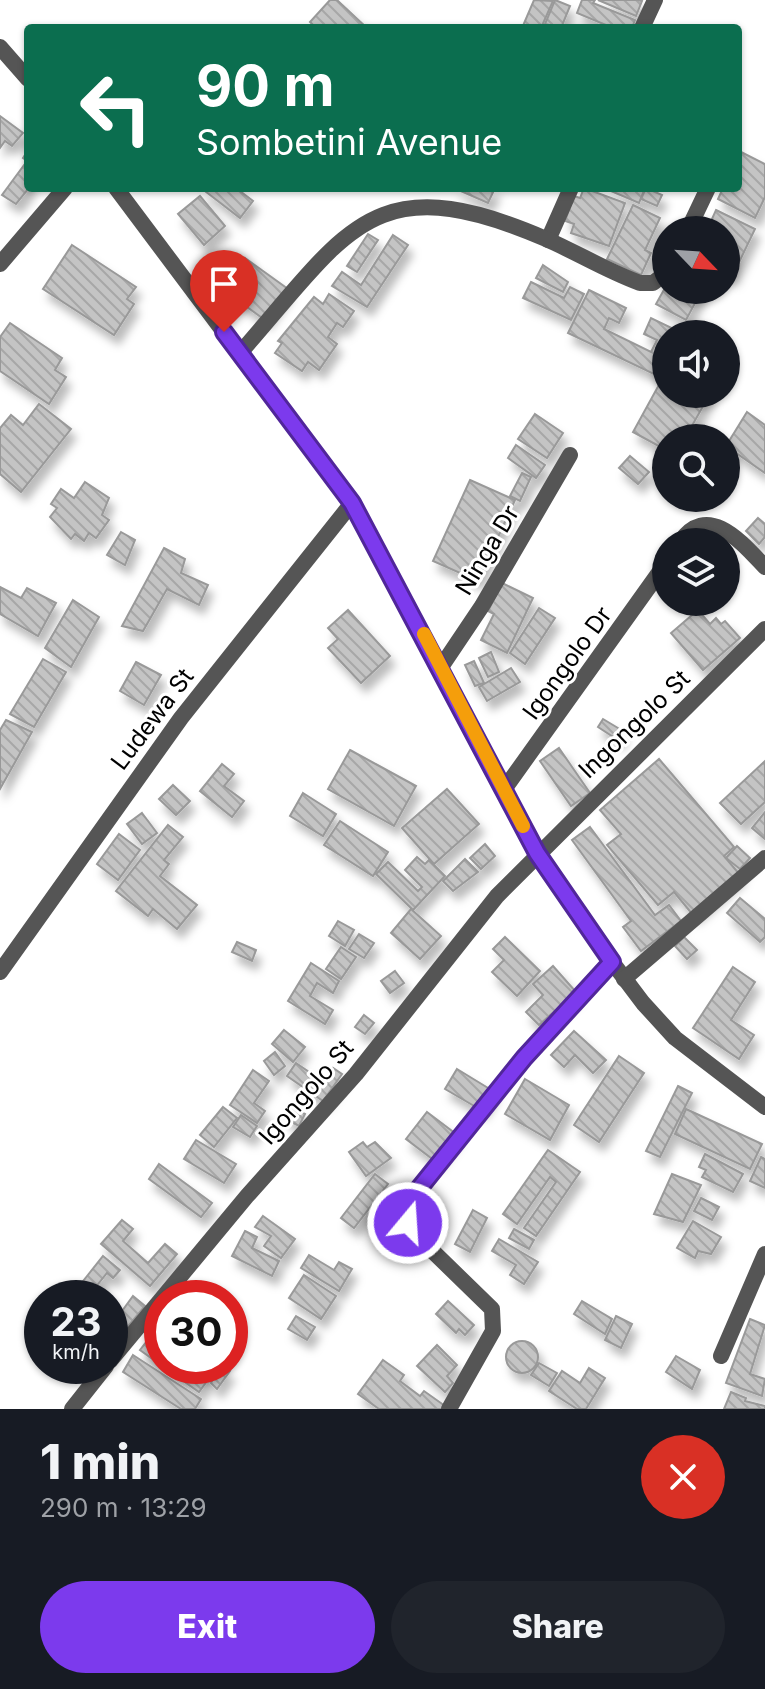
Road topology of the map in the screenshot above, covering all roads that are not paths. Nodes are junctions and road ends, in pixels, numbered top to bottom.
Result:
1 (655, 0) edge
2 (644, 24) edge
3 (0, 47) edge
4 (24, 74) edge
5 (62, 192) edge
6 (119, 192) edge
7 (569, 192) edge
8 (706, 192) edge
9 (695, 216) edge
10 (548, 240) junction
11 (0, 264) edge
12 (652, 283) edge
13 (240, 353) junction
14 (570, 455) dead end
15 (352, 503) junction
16 (697, 528) edge
17 (722, 528) edge
18 (740, 544) edge
19 (765, 567) edge
20 (652, 583) edge
21 (765, 629) edge
22 (441, 667) junction
23 (505, 788) junction
24 (537, 853) junction
25 (765, 858) edge
26 (612, 962) junction
27 (0, 972) edge
28 (624, 979) junction
29 (765, 1107) edge
30 (765, 1254) edge
31 (128, 1339) edge
32 (721, 1356) dead end
33 (92, 1384) edge
34 (72, 1409) edge
35 (449, 1409) edge

1 - 2 street
3 - 4 street
5 - 11 street
6 - 13 street
7 - 10 street
8 - 9 street
10 - 12 street
10 - 13 street
13 - 15 street
14 - 22 street, Ninga Dr
15 - 22 street
15 - 27 street, Ludewa St
16 - 17 street
18 - 19 street
20 - 23 street, Igongolo Dr
21 - 24 street, Ingongolo St
22 - 23 street
23 - 24 street
24 - 26 street
24 - 31 street, Igongolo St
25 - 28 street
26 - 28 street
26 - 35 street
28 - 29 street
30 - 32 street
33 - 34 street

